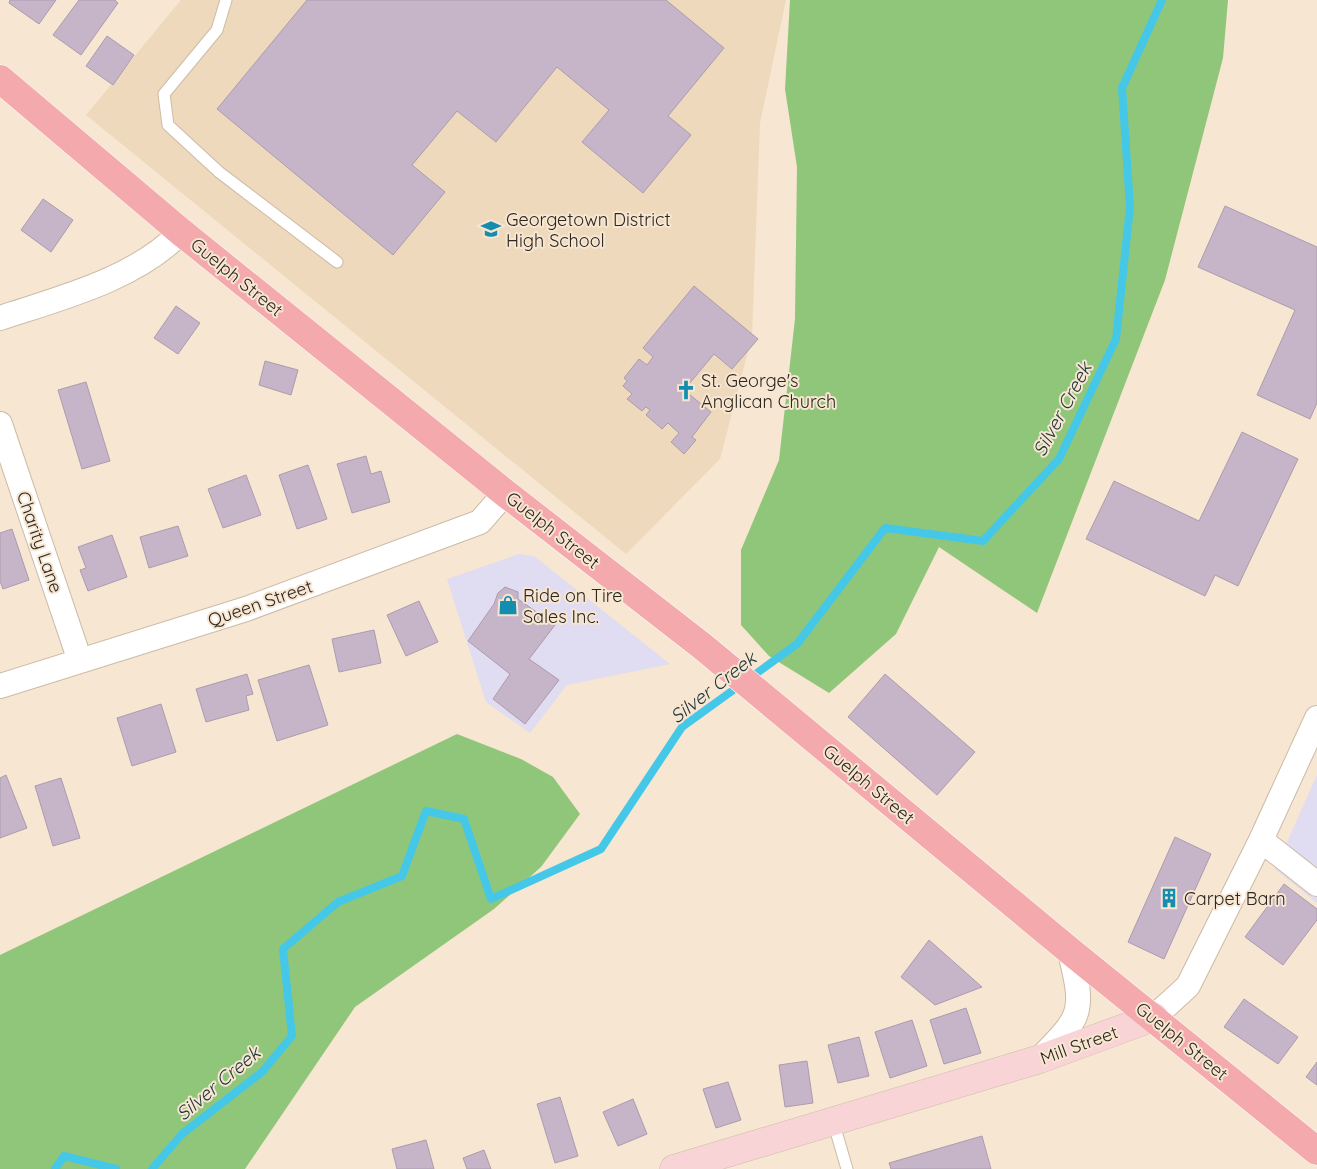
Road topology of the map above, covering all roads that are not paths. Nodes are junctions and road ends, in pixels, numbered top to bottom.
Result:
1 (226, 0) edge
2 (0, 79) edge
3 (181, 232) junction
4 (337, 262) dead end
5 (0, 318) edge
6 (0, 424) edge
7 (505, 493) junction
8 (80, 661) junction
9 (0, 686) edge
10 (1317, 718) edge
11 (1261, 840) junction
12 (1317, 884) edge
13 (1070, 951) junction
14 (1154, 1017) junction
15 (1040, 1059) junction
16 (833, 1121) junction
17 (1317, 1151) edge
18 (674, 1169) edge
19 (847, 1169) edge

1 - 4 lane
2 - 3 main road, Guelph Street
3 - 5 street
3 - 7 main road, Guelph Street
6 - 8 street, Charity Lane
7 - 8 street, Queen Street
7 - 13 main road, Guelph Street
8 - 9 street, Queen Street
10 - 11 street, Mill Street
11 - 12 street
11 - 14 street, Mill Street
13 - 14 main road, Guelph Street
13 - 15 street
14 - 15 street, Mill Street
14 - 17 main road, Guelph Street
15 - 16 street, Mill Street
16 - 18 street, Mill Street
16 - 19 lane

